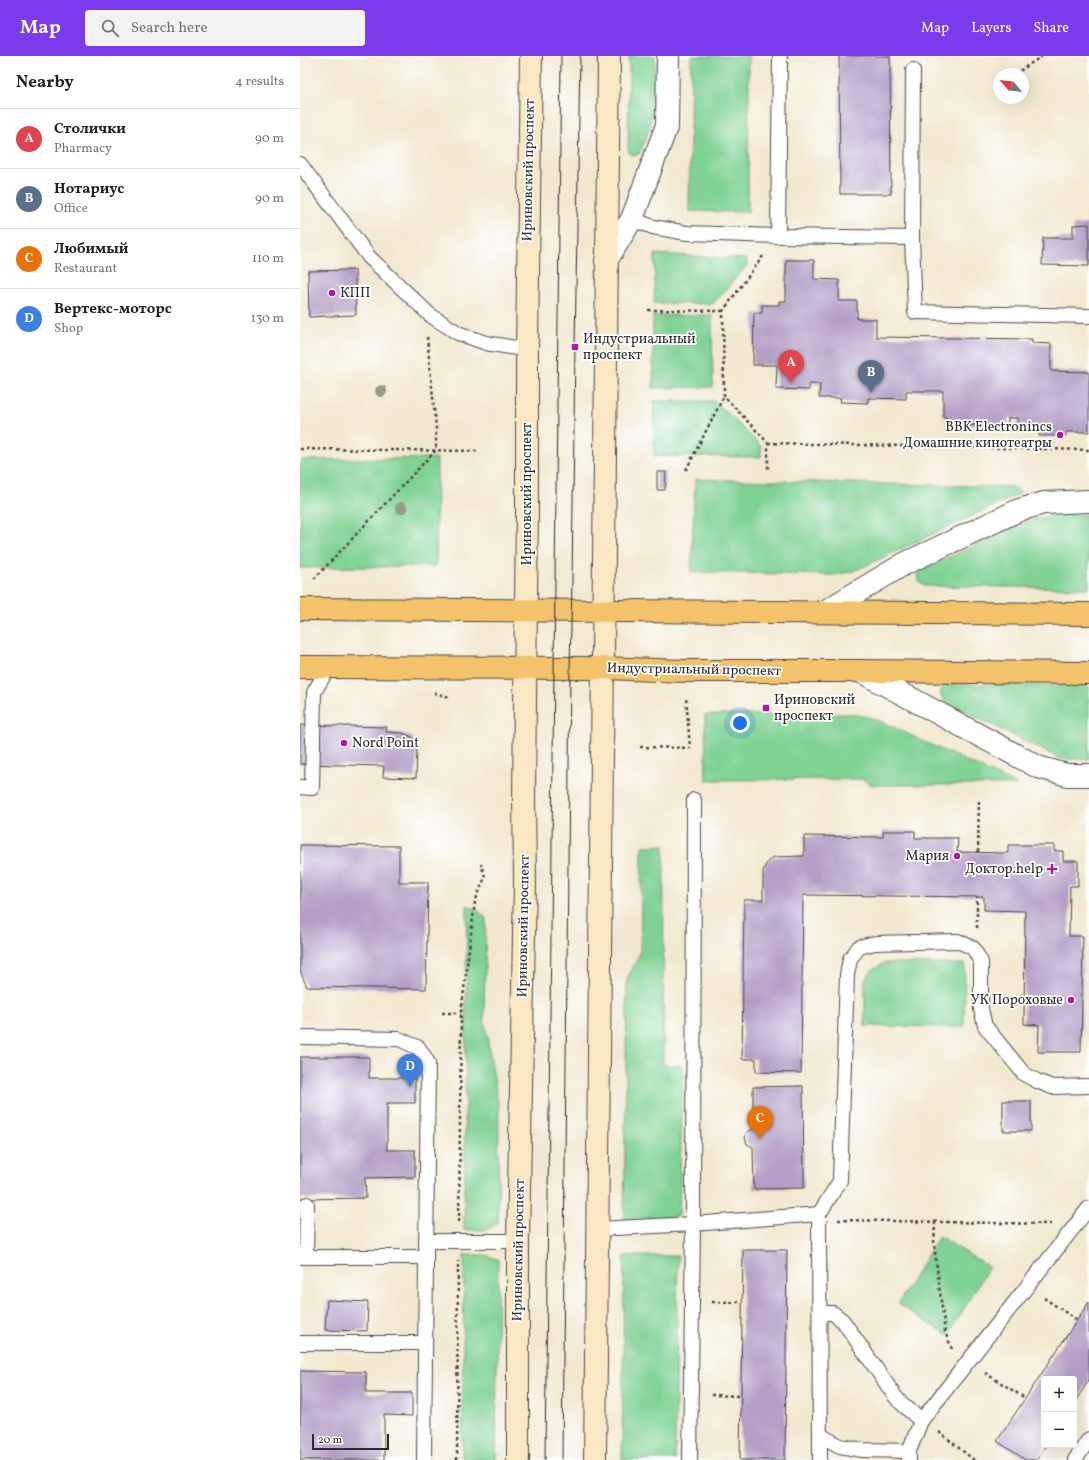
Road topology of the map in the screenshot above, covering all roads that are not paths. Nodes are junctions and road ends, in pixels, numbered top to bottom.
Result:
1 (531, 56) edge
2 (608, 56) edge
3 (668, 56) edge
4 (780, 56) edge
5 (913, 70) dead end
6 (300, 164) edge
7 (632, 219) junction
8 (778, 236) junction
9 (912, 238) junction
10 (606, 261) junction
11 (1089, 316) edge
12 (527, 350) junction
13 (1089, 501) edge
14 (300, 609) edge
15 (526, 611) junction
16 (603, 612) junction
17 (824, 612) junction
18 (1089, 614) edge
19 (300, 667) edge
20 (329, 667) junction
21 (526, 667) junction
22 (602, 668) junction
23 (860, 671) junction
24 (1089, 673) edge
25 (1089, 775) edge
26 (300, 786) edge
27 (694, 800) dead end
28 (300, 1037) edge
29 (1089, 1086) edge
30 (307, 1204) dead end
31 (1089, 1208) edge
32 (818, 1214) junction
33 (693, 1224) junction
34 (597, 1229) junction
35 (426, 1241) junction
36 (518, 1241) junction
37 (303, 1257) edge
38 (426, 1257) junction
39 (820, 1313) junction
40 (300, 1343) edge
41 (425, 1343) junction
42 (921, 1422) junction
43 (820, 1435) junction
44 (1089, 1439) edge
45 (909, 1456) edge
46 (424, 1460) edge
47 (518, 1460) edge
48 (594, 1460) edge
49 (690, 1460) edge
50 (820, 1460) edge
51 (1075, 1460) edge

1 - 12 main road, Ириновский проспект
2 - 10 main road
3 - 7 street
4 - 8 lane
5 - 9 lane
6 - 12 lane
7 - 8 lane
7 - 10 street
8 - 9 lane
9 - 11 lane
10 - 16 main road
12 - 15 main road, Ириновский проспект
13 - 17 street
14 - 15 main road
15 - 16 main road
15 - 21 main road, Ириновский проспект
16 - 17 main road
16 - 22 main road
17 - 18 main road
19 - 20 main road, Индустриальный проспект
20 - 21 main road, Индустриальный проспект
20 - 26 lane
21 - 22 main road, Индустриальный проспект
21 - 36 main road, Ириновский проспект
22 - 23 main road, Индустриальный проспект
22 - 34 main road
23 - 24 main road, Индустриальный проспект
23 - 25 street
27 - 33 lane
28 - 35 lane
29 - 32 lane
30 - 37 lane
31 - 42 lane
32 - 33 lane
32 - 39 lane
33 - 34 lane
33 - 49 lane
34 - 48 main road
35 - 36 lane
35 - 38 lane
36 - 47 main road, Ириновский проспект
37 - 38 lane
38 - 41 lane
39 - 42 lane
39 - 43 lane
40 - 41 lane
41 - 46 lane
42 - 45 lane
43 - 45 lane
43 - 50 lane
44 - 51 lane

